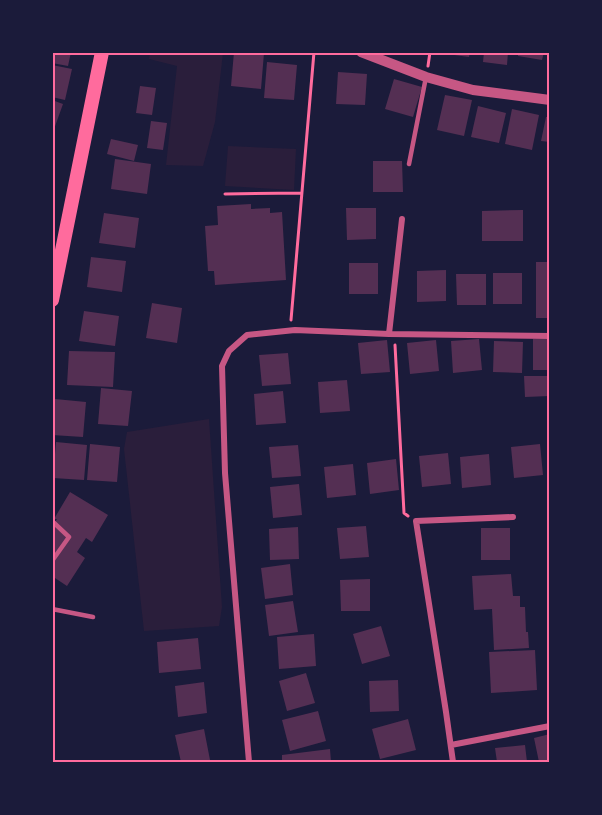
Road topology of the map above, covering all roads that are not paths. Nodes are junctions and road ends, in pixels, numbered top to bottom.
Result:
1 (102, 52) edge
2 (361, 52) edge
3 (426, 76) junction
4 (549, 100) edge
5 (409, 164) dead end
6 (402, 219) dead end
7 (52, 300) edge
8 (392, 334) junction
9 (549, 336) edge
10 (513, 517) dead end
11 (52, 521) edge
12 (52, 561) edge
13 (52, 609) edge
14 (93, 617) dead end
15 (549, 726) edge
16 (451, 745) junction
17 (249, 762) edge
18 (453, 762) edge

1 - 7 main road
2 - 3 street
3 - 4 street
3 - 5 lane
6 - 8 street
8 - 9 street
8 - 17 street
10 - 16 street
11 - 12 lane
13 - 14 lane
15 - 16 street
16 - 18 street

